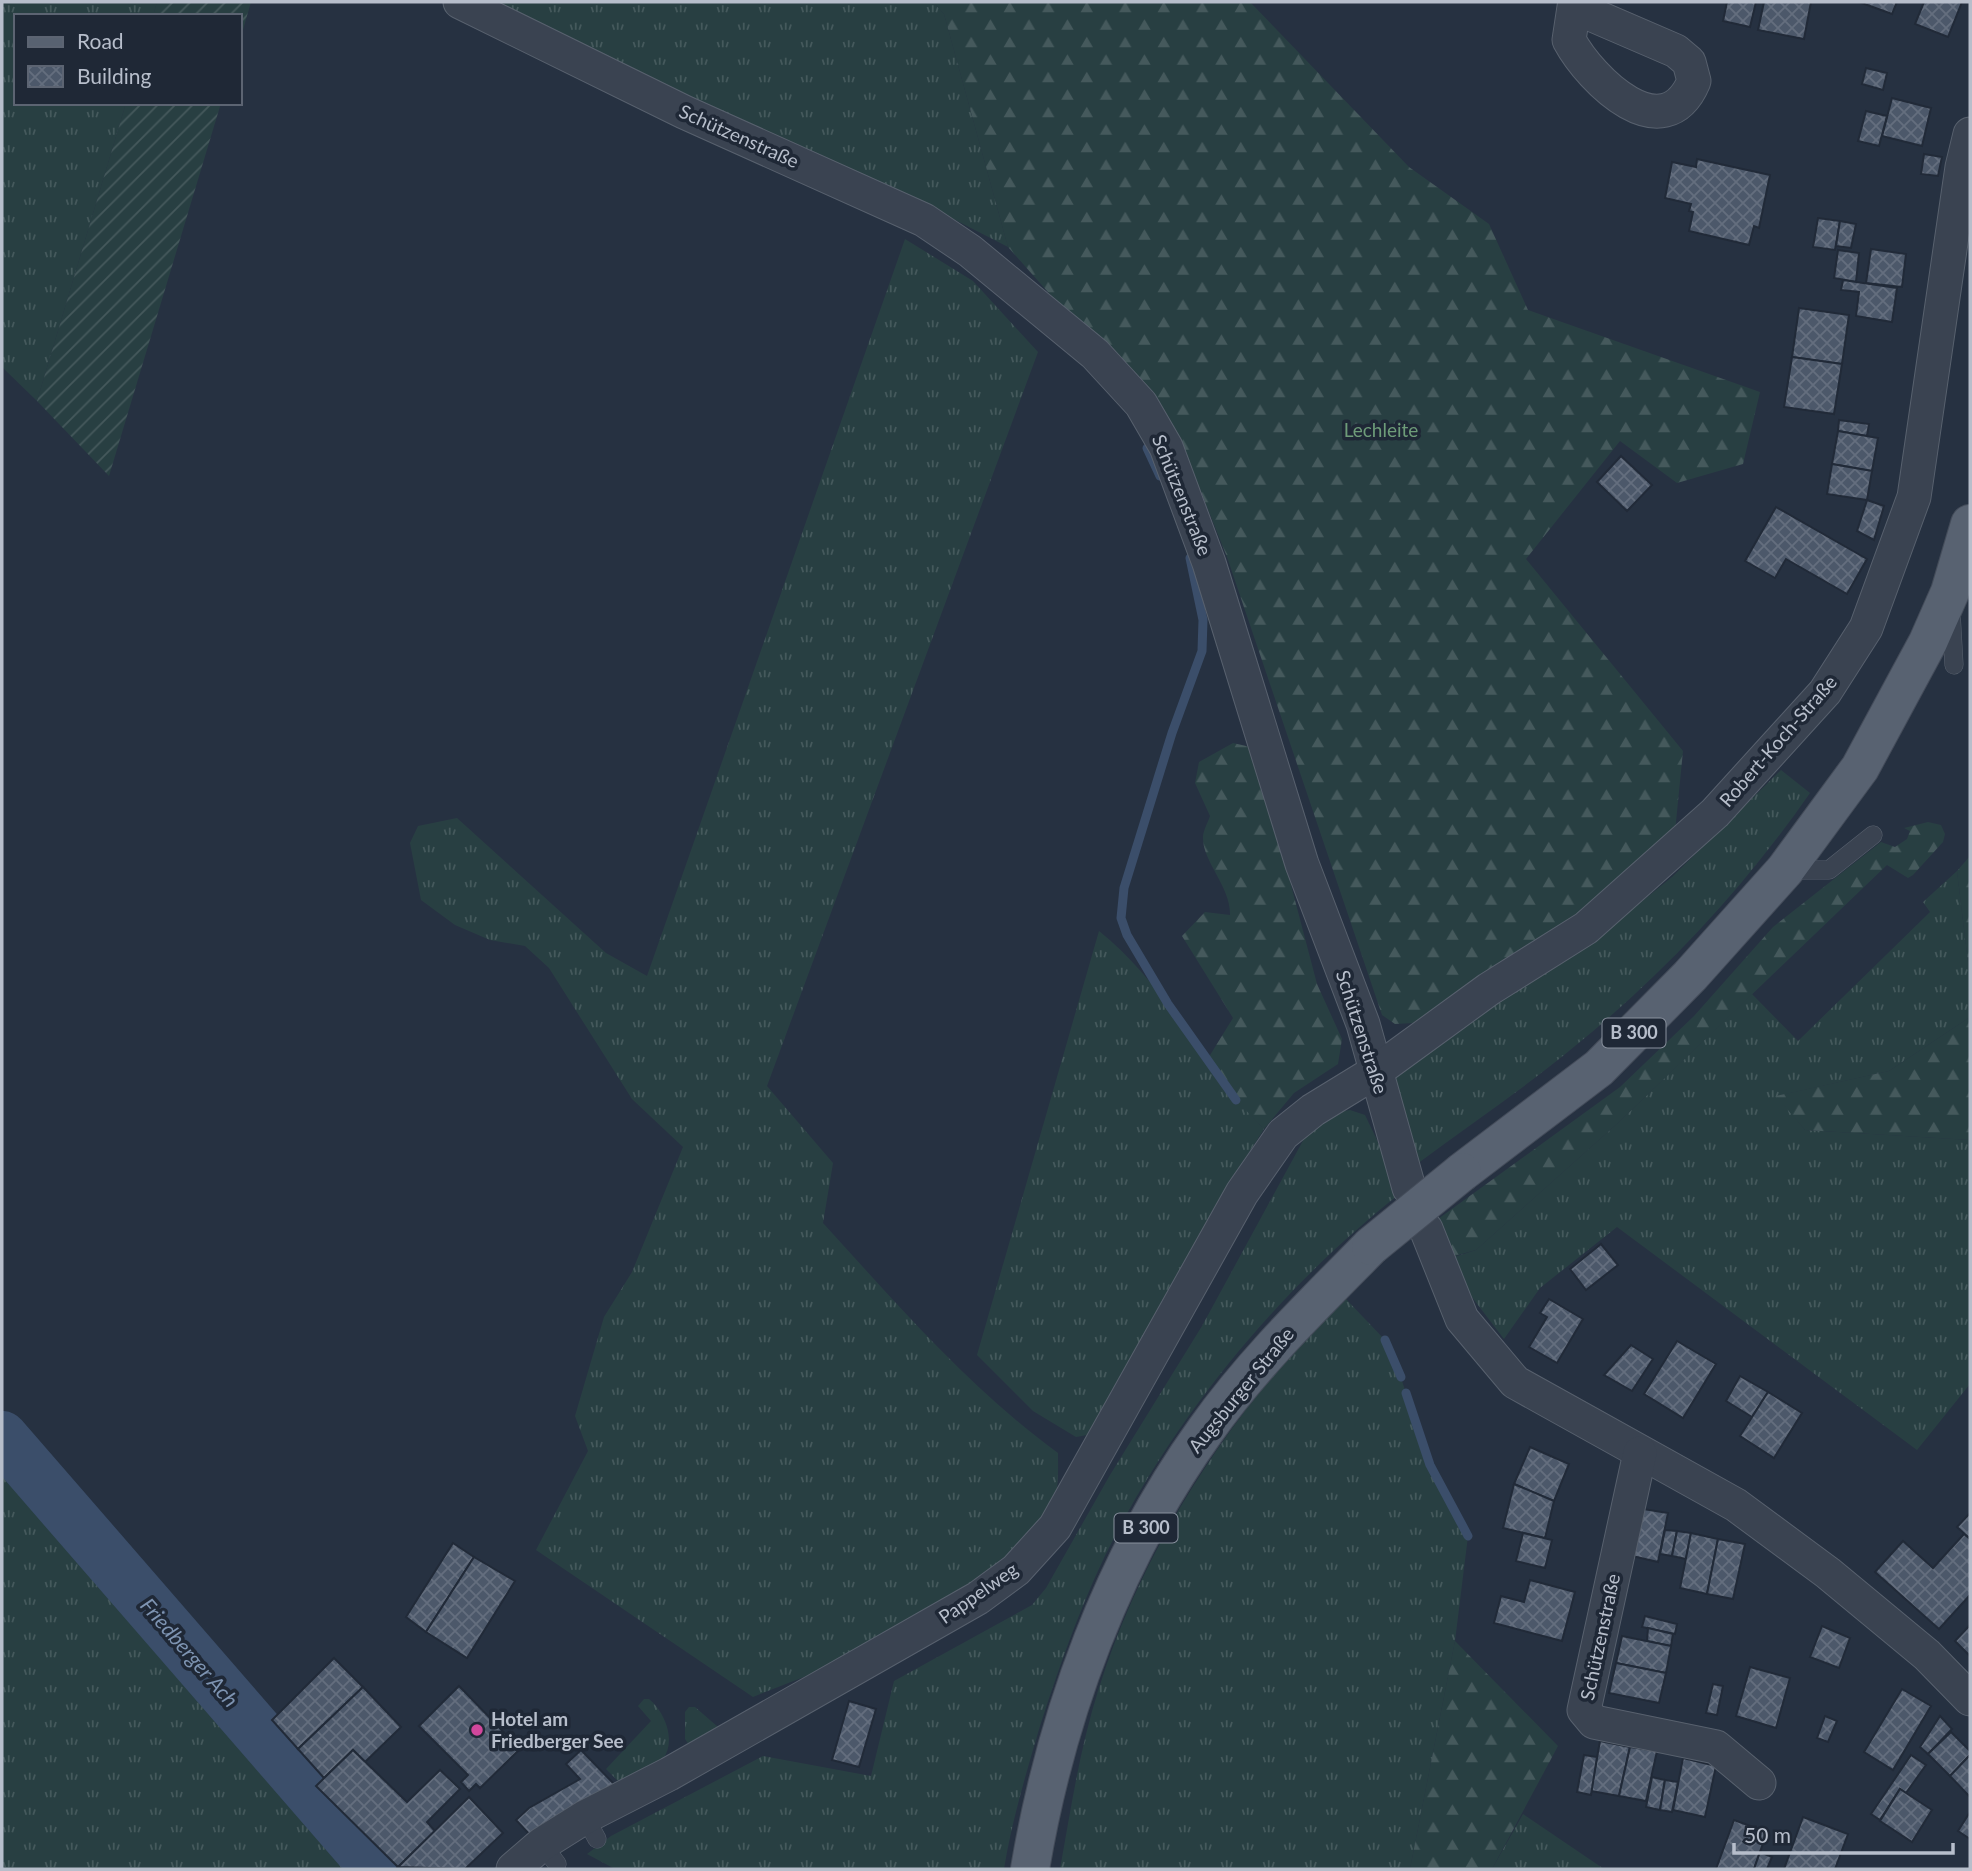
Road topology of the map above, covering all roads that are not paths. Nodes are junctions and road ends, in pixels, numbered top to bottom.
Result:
1 (460, 2) edge
2 (1970, 134) edge
3 (1970, 524) edge
4 (1950, 592) junction
5 (1954, 665) dead end
6 (1873, 835) dead end
7 (1785, 870) junction
8 (1375, 1072) junction
9 (1409, 1188) dead end
10 (1426, 1229) dead end
11 (1640, 1453) junction
12 (1970, 1699) edge
13 (1759, 1783) dead end
14 (513, 1869) edge
15 (1030, 1869) edge

1 - 8 street, Schützenstraße
2 - 8 street, Robert-Koch-Straße
3 - 4 main road, B 300
4 - 5 lane
4 - 7 main road, B 300
6 - 7 lane
7 - 15 main road, Augsburger Straße / B 300, bridge
8 - 9 street, Schützenstraße
8 - 14 street, Pappelweg
10 - 11 street
11 - 12 street
11 - 13 street, Schützenstraße

